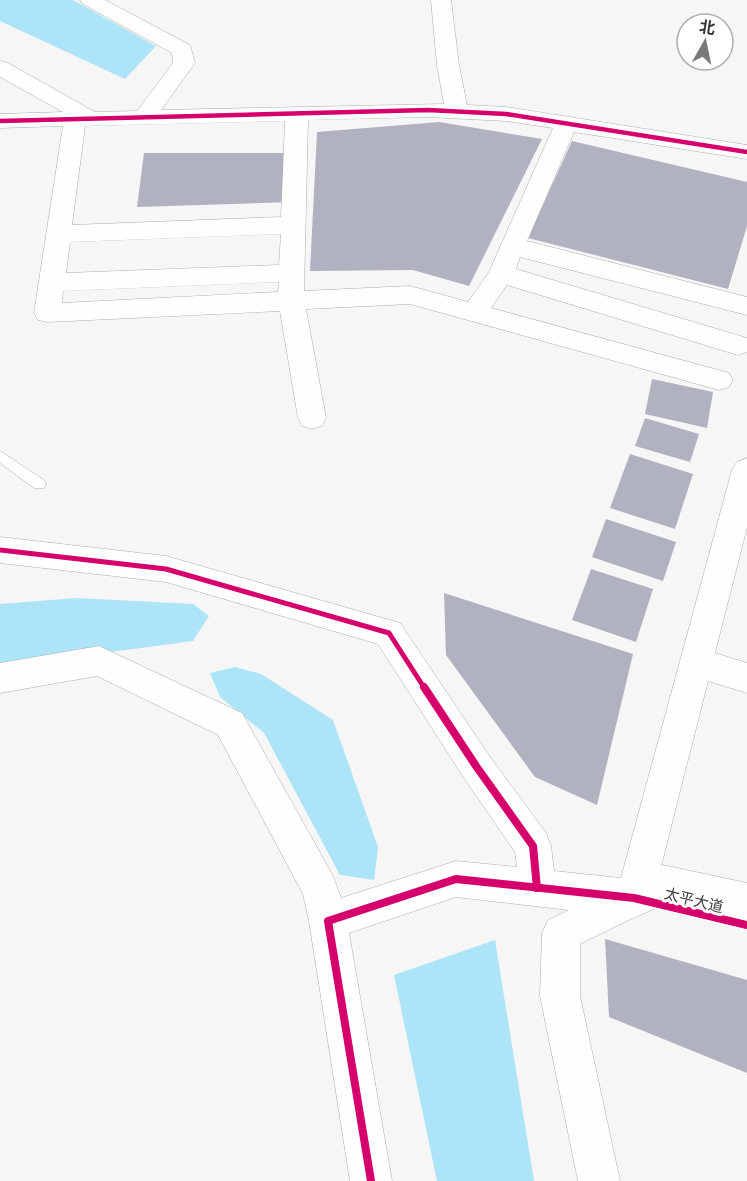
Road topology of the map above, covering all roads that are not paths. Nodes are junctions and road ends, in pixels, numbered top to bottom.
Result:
1 (90, 0) edge
2 (441, 0) edge
3 (0, 68) edge
4 (457, 111) junction
5 (297, 113) junction
6 (143, 118) junction
7 (83, 119) junction
8 (0, 121) edge
9 (566, 124) junction
10 (747, 152) edge
11 (294, 225) junction
12 (58, 234) junction
13 (513, 246) junction
14 (292, 273) junction
15 (501, 274) junction
16 (52, 282) junction
17 (291, 301) junction
18 (747, 306) edge
19 (475, 312) junction
20 (738, 345) dead end
21 (719, 380) dead end
22 (312, 418) dead end
23 (0, 456) edge
24 (747, 470) edge
25 (39, 484) dead end
26 (0, 550) edge
27 (696, 662) junction
28 (0, 678) edge
29 (747, 678) edge
30 (537, 888) junction
31 (634, 898) junction
32 (747, 903) edge
33 (328, 921) junction
34 (747, 925) edge
35 (371, 1181) edge
36 (599, 1181) edge

1 - 6 street
2 - 4 street
3 - 7 street
4 - 5 street
4 - 9 street
5 - 6 street
5 - 11 street
6 - 7 street
7 - 8 street
7 - 12 street
9 - 10 street
9 - 13 street
11 - 12 street
11 - 14 street
12 - 16 street
13 - 15 street
13 - 18 street
14 - 16 street
14 - 17 street
15 - 19 street
15 - 20 street
16 - 17 street
17 - 19 street
17 - 22 street
19 - 21 street
23 - 25 lane
24 - 27 street
26 - 30 street
27 - 29 street
27 - 31 street
28 - 33 street
30 - 31 street
30 - 33 street
31 - 32 street, 太平大道
31 - 34 street, 太平大道
31 - 36 street
33 - 35 street

